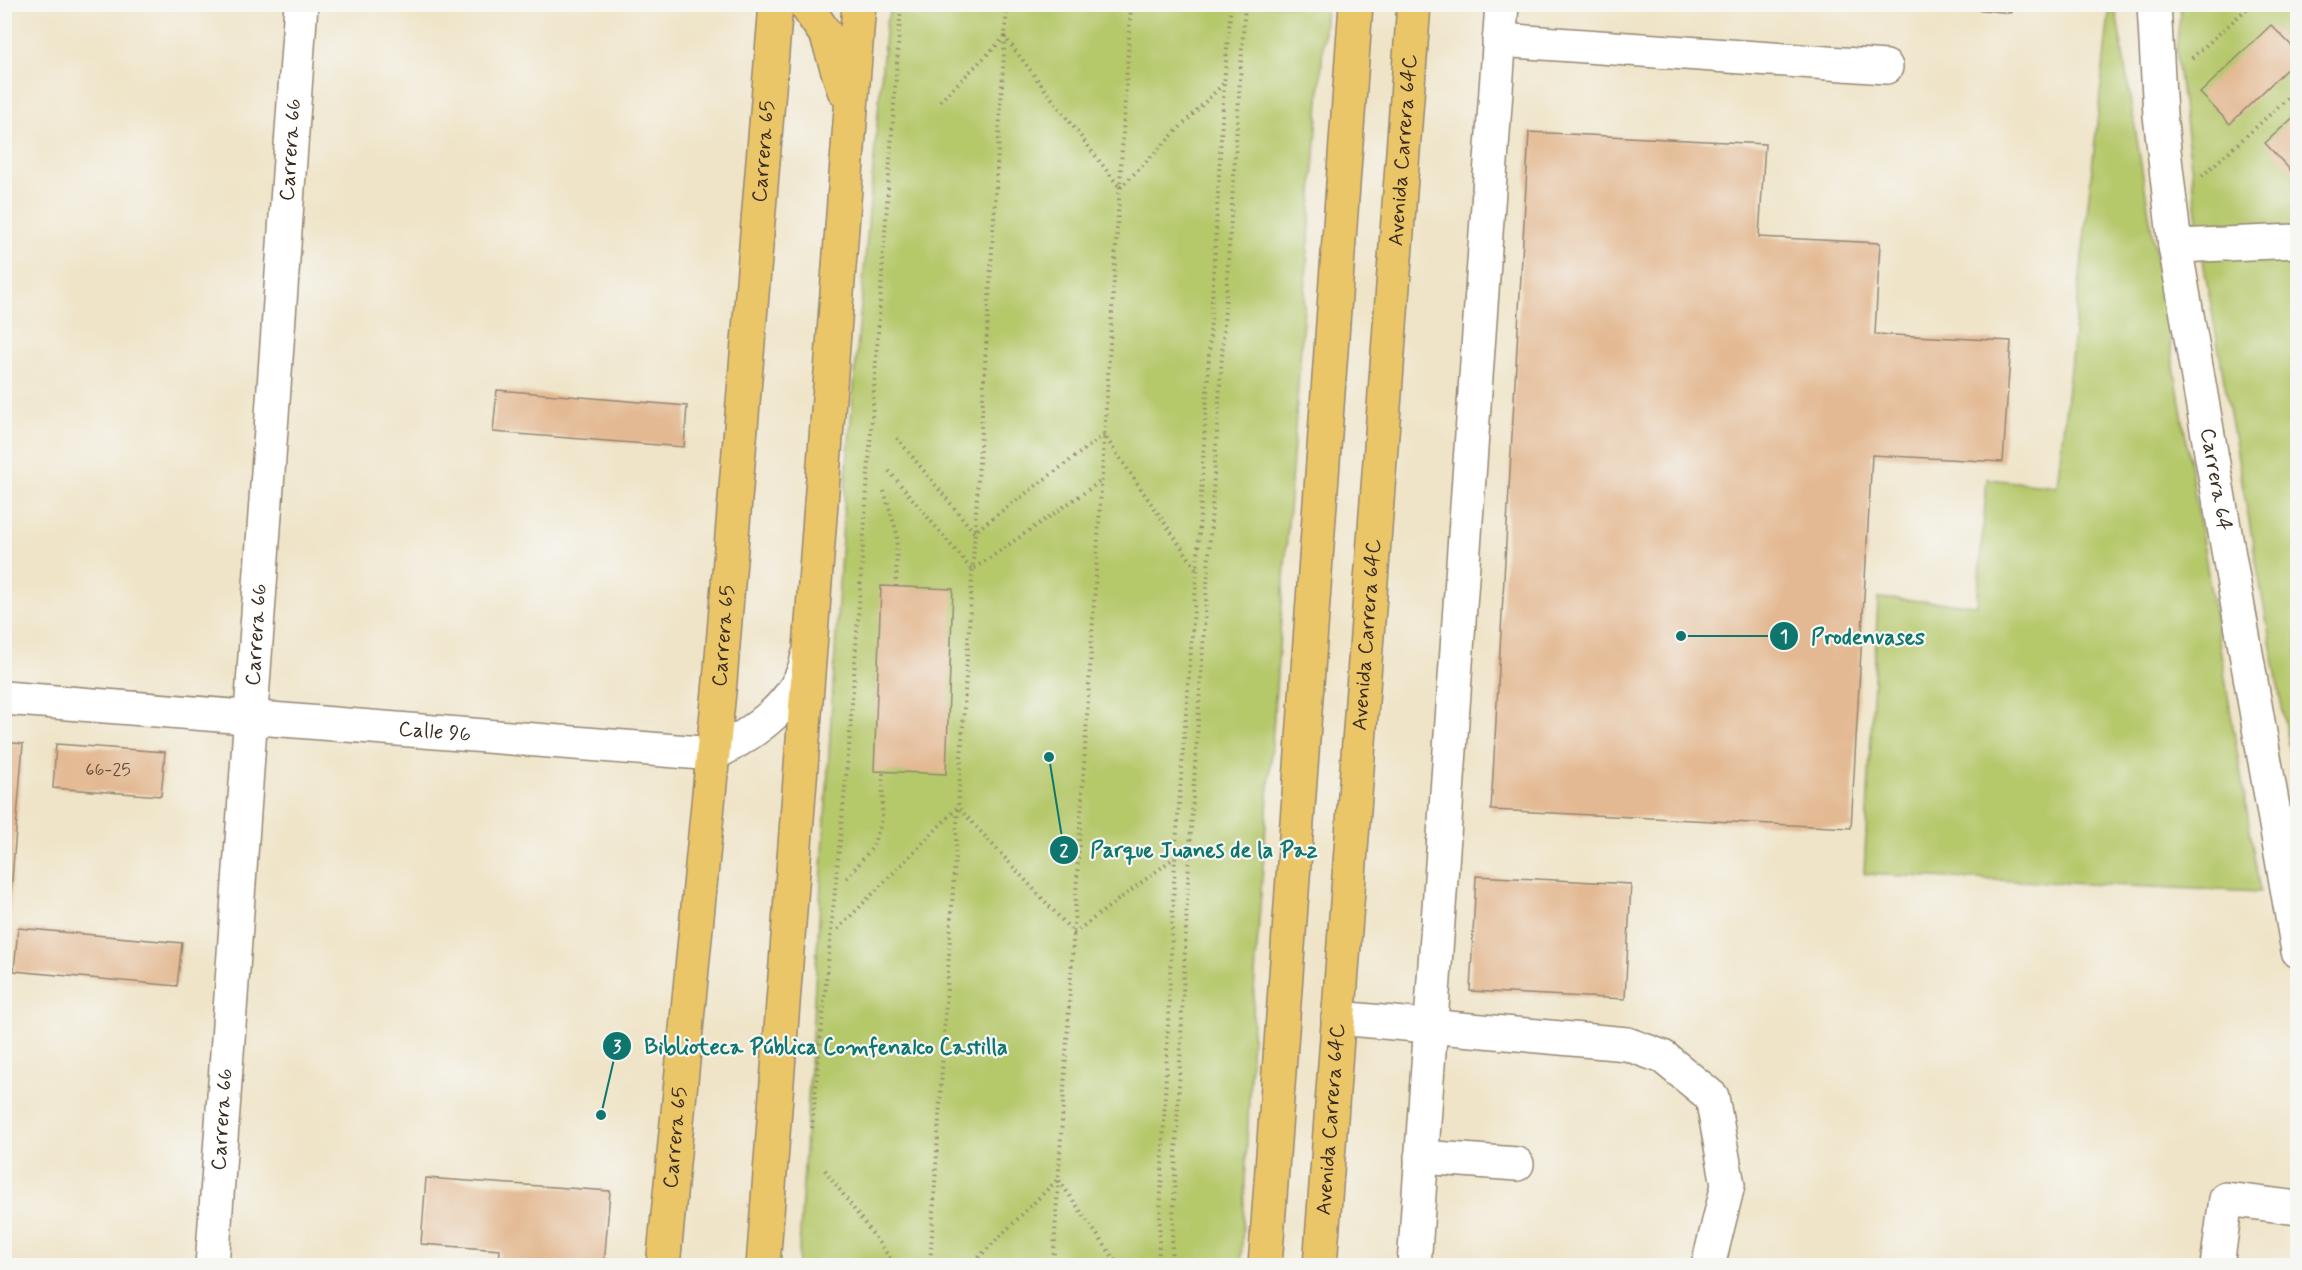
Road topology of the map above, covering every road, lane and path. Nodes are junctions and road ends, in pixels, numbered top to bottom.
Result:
1 (301, 4) edge
2 (776, 4) edge
3 (806, 4) edge
4 (872, 4) edge
5 (902, 4) edge
6 (1007, 4) edge
7 (1131, 4) edge
8 (1231, 4) edge
9 (1245, 4) edge
10 (1356, 4) edge
11 (1414, 4) edge
12 (1502, 4) edge
13 (2154, 4) edge
14 (2252, 4) edge
15 (857, 20) edge
16 (1005, 37) junction
17 (1499, 40) junction
18 (1886, 67) dead end
19 (1224, 84) junction
20 (2158, 88) junction
21 (2298, 89) edge
22 (940, 101) dead end
23 (850, 112) junction
24 (1120, 188) junction
25 (2170, 204) junction
26 (2298, 241) edge
27 (2175, 246) junction
28 (1104, 435) junction
29 (897, 438) dead end
30 (889, 471) dead end
31 (1101, 481) junction
32 (884, 491) dead end
33 (974, 532) junction
34 (972, 570) junction
35 (1197, 570) junction
36 (896, 587) dead end
37 (810, 645) junction
38 (4, 698) edge
39 (250, 719) junction
40 (714, 754) junction
41 (883, 772) dead end
42 (958, 807) junction
43 (1175, 857) junction
44 (847, 878) dead end
45 (838, 929) dead end
46 (1074, 933) junction
47 (2298, 951) edge
48 (1338, 1018) junction
49 (1431, 1025) junction
50 (811, 1136) dead end
51 (1421, 1158) junction
52 (1517, 1164) dead end
53 (825, 1170) dead end
54 (1058, 1179) junction
55 (2298, 1208) edge
56 (212, 1266) edge
57 (663, 1266) edge
58 (763, 1266) edge
59 (896, 1266) edge
60 (930, 1266) edge
61 (970, 1266) edge
62 (1053, 1266) edge
63 (1119, 1266) edge
64 (1158, 1266) edge
65 (1171, 1266) edge
66 (1265, 1266) edge
67 (1320, 1266) edge
68 (1413, 1266) edge
69 (1708, 1266) edge
70 (2217, 1266) edge

1 - 39 street, Carrera 66
2 - 40 main road, Carrera 65
3 - 23 main road
4 - 15 street
5 - 50 path
6 - 16 path
7 - 24 path
8 - 19 path
9 - 65 path
10 - 66 main road
11 - 48 main road, Avenida Carrera 64C
12 - 17 street
13 - 20 street, Carrera 64
14 - 20 path
15 - 23 main road
16 - 22 path
16 - 24 path
16 - 33 path
17 - 18 street
17 - 49 street
19 - 24 path
19 - 35 path
20 - 25 street, Carrera 64
21 - 25 path
23 - 37 main road
24 - 28 path
25 - 27 street, Carrera 64
26 - 27 street
27 - 47 street, Carrera 64
28 - 31 path
28 - 33 path
28 - 35 path
29 - 33 path
30 - 34 path
31 - 34 path
31 - 46 path
32 - 36 path
33 - 34 path
34 - 42 path
35 - 43 path
37 - 40 street
37 - 58 main road
38 - 39 street, Calle 96
39 - 40 street, Calle 96
39 - 56 street, Carrera 66
40 - 57 main road, Carrera 65
41 - 44 path
42 - 45 path
42 - 46 path
42 - 60 path
43 - 46 path
43 - 64 path
46 - 54 path
48 - 49 street
48 - 67 main road, Avenida Carrera 64C
49 - 51 street
49 - 69 street
51 - 52 street
51 - 68 street
53 - 59 path
54 - 61 path
54 - 62 path
54 - 63 path
55 - 70 street

